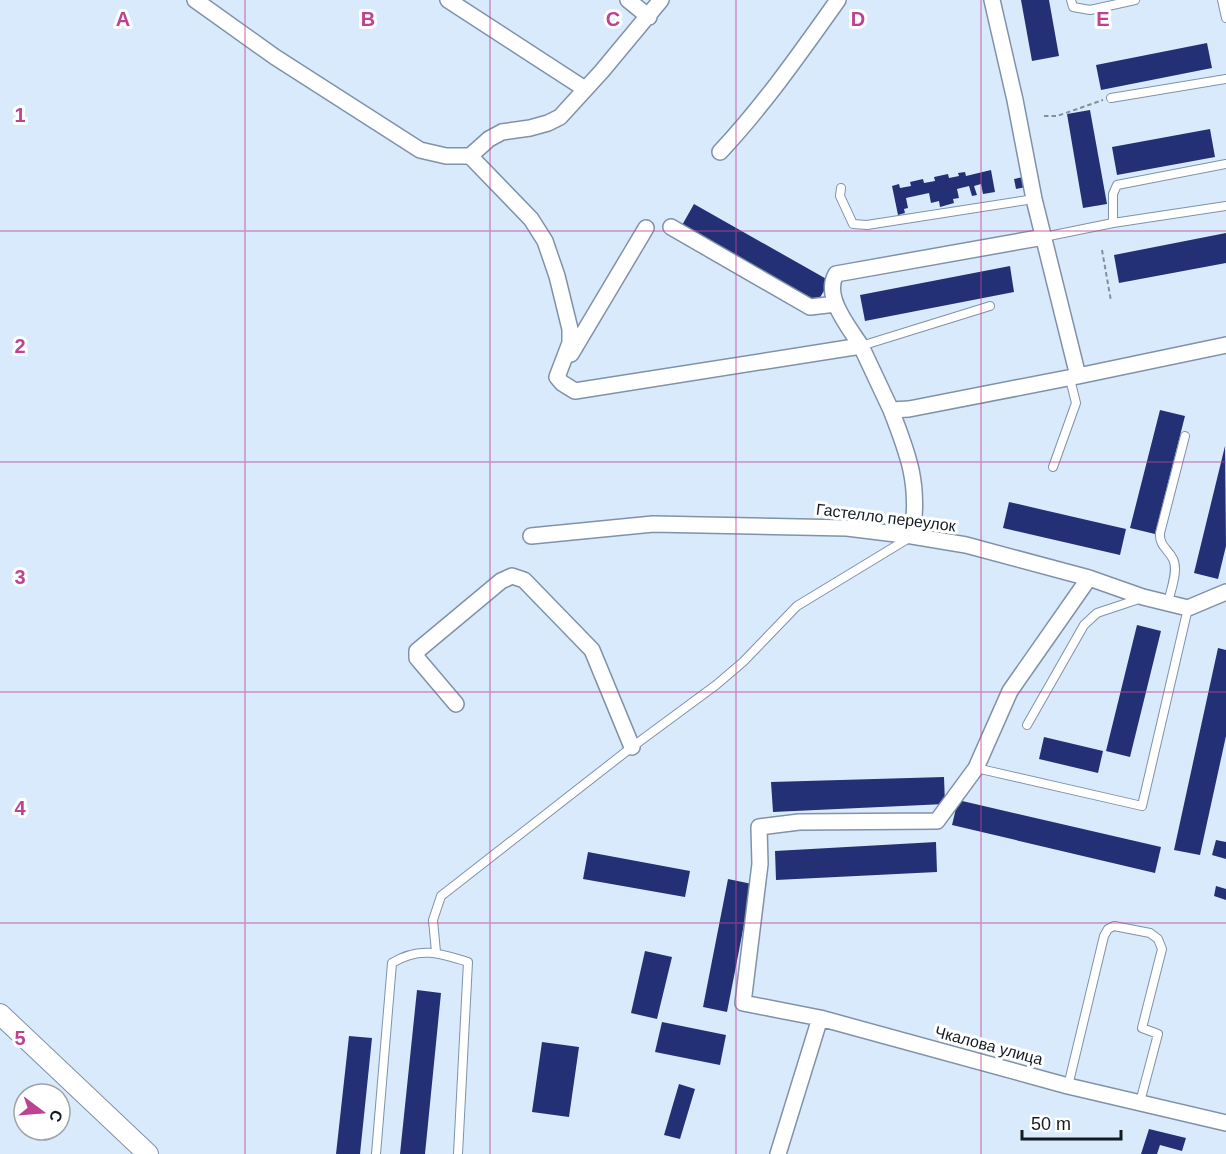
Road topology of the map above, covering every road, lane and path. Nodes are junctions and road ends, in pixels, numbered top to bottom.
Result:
1 (195, 0) edge
2 (448, 0) edge
3 (628, 0) edge
4 (662, 0) edge
5 (838, 0) edge
6 (992, 0) edge
7 (1071, 0) edge
8 (1135, 0) edge
9 (1222, 0) edge
10 (649, 17) junction
11 (1226, 18) edge
12 (1226, 79) edge
13 (585, 89) junction
14 (1111, 98) joint
15 (1044, 116) dead end
16 (720, 152) dead end
17 (470, 156) junction
18 (1226, 164) edge
19 (841, 188) dead end
20 (1034, 199) junction
21 (1226, 206) edge
22 (1113, 223) junction
23 (671, 227) dead end
24 (646, 228) dead end
25 (1044, 237) junction
26 (1102, 250) dead end
27 (1111, 301) dead end
28 (836, 303) junction
29 (990, 306) dead end
30 (1226, 345) edge
31 (861, 346) junction
32 (557, 377) junction
33 (1074, 378) junction
34 (891, 410) junction
35 (1185, 436) dead end
36 (1053, 466) dead end
37 (531, 536) dead end
38 (912, 536) junction
39 (1089, 578) junction
40 (1226, 592) edge
41 (1143, 597) junction
42 (1168, 603) junction
43 (1188, 608) junction
44 (456, 705) dead end
45 (1027, 725) dead end
46 (632, 747) junction
47 (976, 768) junction
48 (436, 952) junction
49 (0, 1014) edge
50 (820, 1018) junction
51 (1068, 1086) junction
52 (1140, 1102) junction
53 (1226, 1123) edge
54 (148, 1154) edge
55 (376, 1154) edge
56 (458, 1154) edge
57 (778, 1154) edge

1 - 17 street
2 - 13 street
3 - 10 street
4 - 10 street
5 - 16 street
6 - 20 street
7 - 8 lane
9 - 11 lane
10 - 13 street
12 - 14 lane
13 - 17 street
14 - 15 path
17 - 32 street
18 - 22 lane
19 - 20 lane
20 - 25 street
21 - 22 lane
22 - 25 lane
23 - 28 street
24 - 32 street
25 - 28 street
25 - 33 street
26 - 27 path
28 - 31 street
29 - 31 lane
30 - 33 street
31 - 32 street
31 - 34 street
33 - 34 street
33 - 36 lane
34 - 38 street
35 - 42 lane
37 - 38 street, Гастелло переулок
38 - 39 street, Гастелло переулок
38 - 46 lane
39 - 41 street, Гастелло переулок
39 - 47 street
40 - 43 street
41 - 42 street, Гастелло переулок
41 - 45 lane
42 - 43 street, Гастелло переулок
43 - 47 lane
44 - 46 street
46 - 48 lane
47 - 50 street, Чкалова улица
48 - 55 lane
48 - 56 lane
49 - 54 street
50 - 51 street, Чкалова улица
50 - 57 street
51 - 52 street, Чкалова улица
51 - 52 lane
52 - 53 street, Чкалова улица

